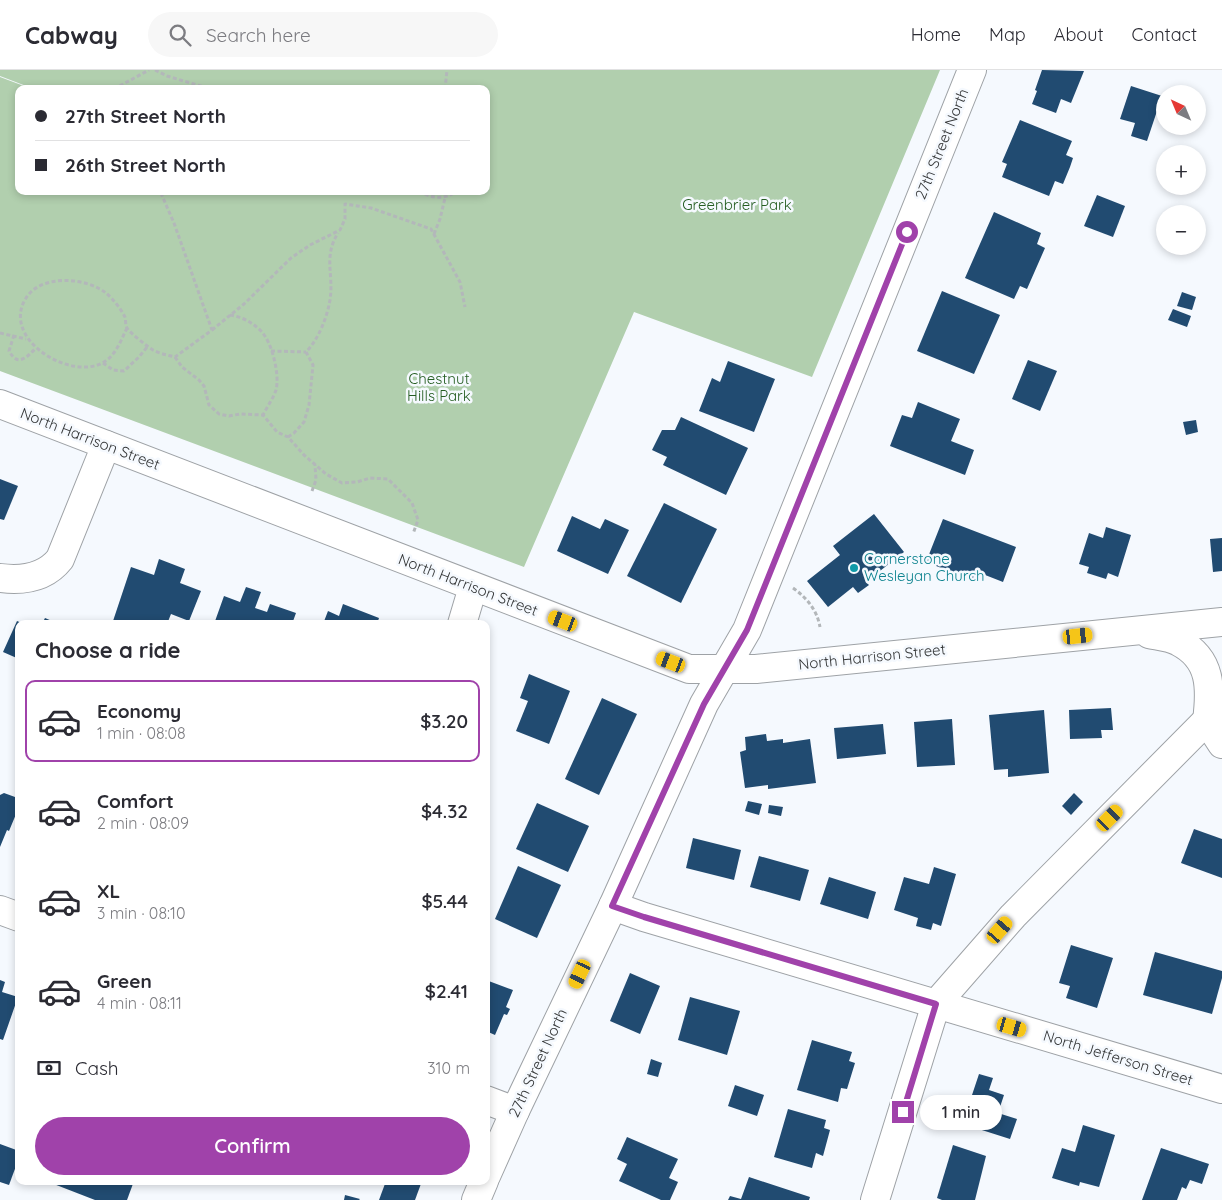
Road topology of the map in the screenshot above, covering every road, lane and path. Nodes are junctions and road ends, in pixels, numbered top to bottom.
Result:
1 (149, 70) edge
2 (154, 70) edge
3 (447, 70) edge
4 (972, 70) edge
5 (121, 85) edge
6 (197, 85) edge
7 (445, 85) edge
8 (162, 195) edge
9 (426, 195) edge
10 (450, 195) edge
11 (445, 198) junction
12 (340, 230) junction
13 (433, 234) junction
14 (465, 307) dead end
15 (230, 315) junction
16 (127, 328) junction
17 (212, 330) junction
18 (0, 333) edge
19 (14, 335) junction
20 (27, 339) junction
21 (148, 346) junction
22 (36, 348) junction
23 (271, 352) junction
24 (306, 352) junction
25 (175, 357) junction
26 (103, 363) junction
27 (0, 404) edge
28 (263, 415) junction
29 (288, 437) junction
30 (106, 445) junction
31 (315, 464) junction
32 (312, 491) dead end
33 (404, 560) junction
34 (0, 578) edge
35 (473, 587) junction
36 (792, 588) dead end
37 (463, 620) edge
38 (1222, 622) edge
39 (820, 628) dead end
40 (1135, 630) junction
41 (725, 668) junction
42 (1214, 713) edge
43 (1222, 744) edge
44 (612, 906) junction
45 (0, 910) edge
46 (15, 916) edge
47 (936, 1004) junction
48 (1222, 1089) edge
49 (490, 1102) edge
50 (515, 1111) junction
51 (490, 1167) edge
52 (482, 1185) edge
53 (476, 1200) edge
54 (875, 1200) edge

1 - 5 path
2 - 6 path
3 - 7 path
4 - 41 street, 27th Street North
8 - 17 path
9 - 11 path
10 - 11 path
11 - 13 path
12 - 13 path
12 - 15 path
12 - 24 path
13 - 14 path
15 - 17 path
15 - 23 path
16 - 20 path
16 - 21 path
16 - 26 path
17 - 25 path
18 - 19 path
19 - 20 path
19 - 22 path
20 - 22 path
21 - 25 path
21 - 26 path
22 - 26 path
23 - 24 path
23 - 28 path
24 - 29 path
25 - 28 path
27 - 30 street, North Harrison Street
28 - 29 path
29 - 31 path
30 - 33 street, North Harrison Street
30 - 34 street
31 - 32 path
31 - 33 path
33 - 35 street, North Harrison Street
35 - 37 street
35 - 41 street, North Harrison Street
36 - 39 path
38 - 40 street, North Harrison Street
40 - 41 street, North Harrison Street
40 - 42 street
41 - 44 street, 27th Street North
42 - 43 street
42 - 47 street
44 - 47 street, North Jefferson Street
44 - 50 street, 27th Street North
45 - 46 street
47 - 48 street, North Jefferson Street
47 - 54 street
49 - 50 street
50 - 51 street, 27th Street North
52 - 53 street

